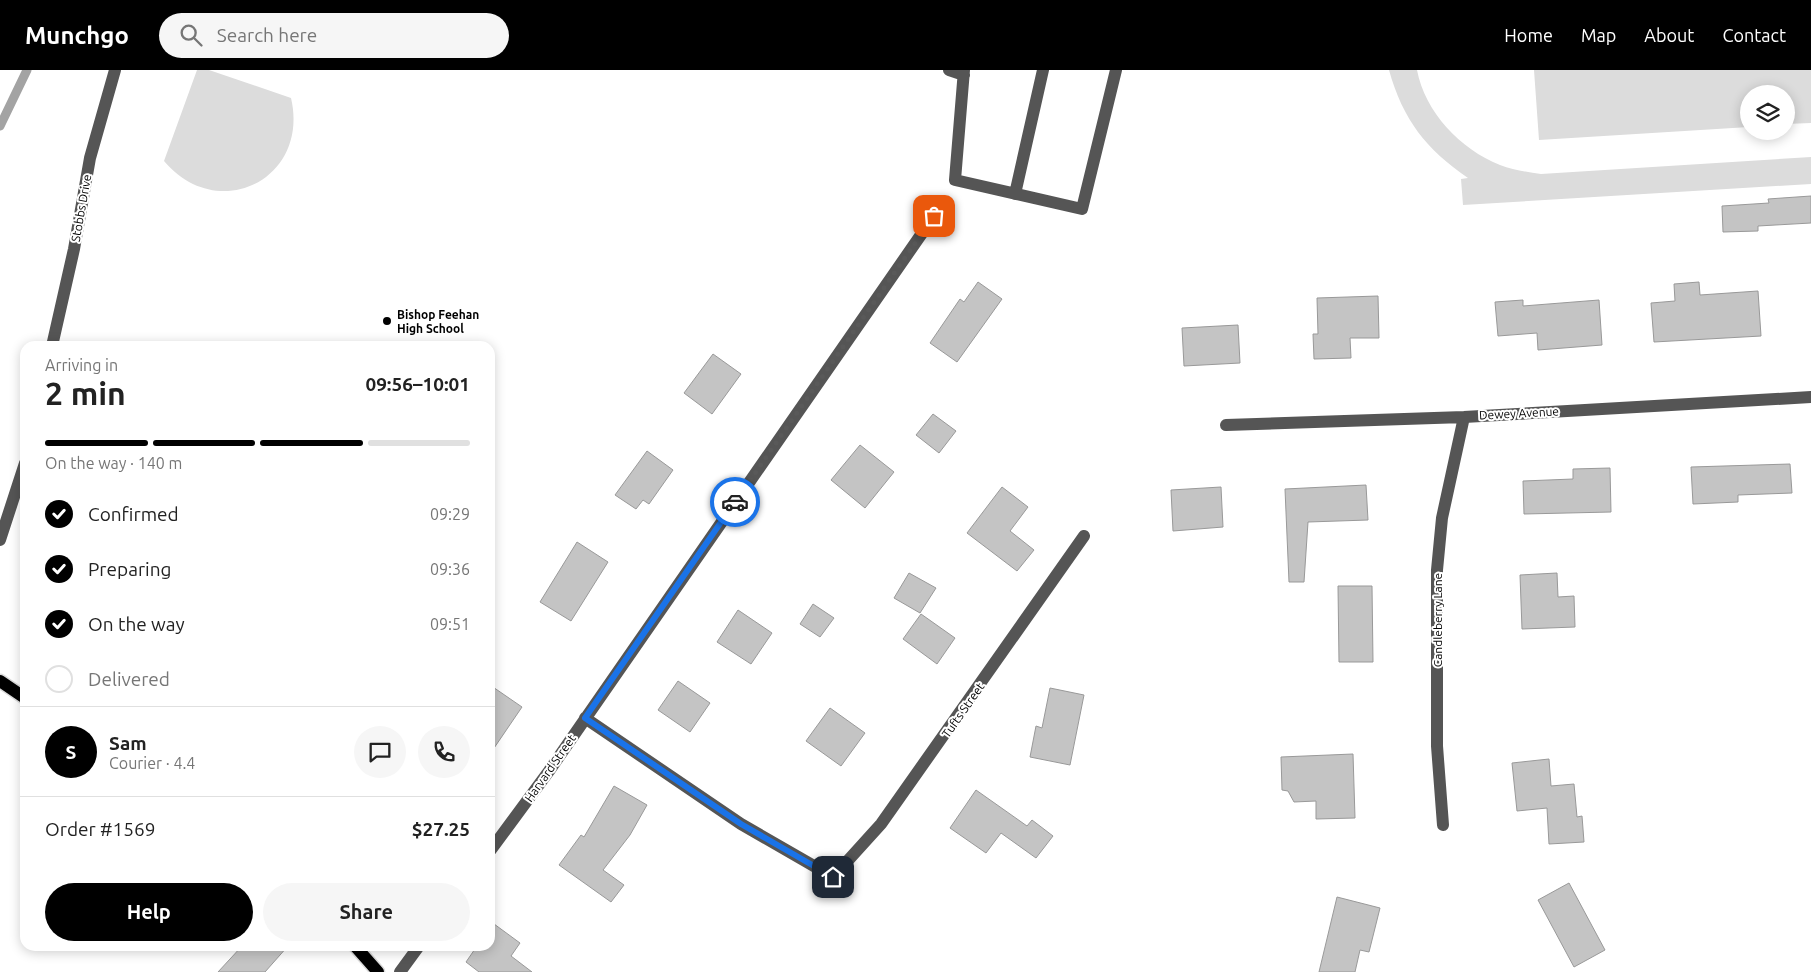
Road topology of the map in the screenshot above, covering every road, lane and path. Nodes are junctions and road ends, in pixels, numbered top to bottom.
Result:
1 (115, 70) edge
2 (950, 70) edge
3 (1043, 70) edge
4 (1116, 70) edge
5 (964, 72) edge
6 (1015, 194) junction
7 (934, 216) dead end
8 (53, 341) edge
9 (1811, 397) edge
10 (1464, 417) junction
11 (1226, 425) dead end
12 (20, 478) edge
13 (1084, 536) dead end
14 (0, 540) edge
15 (0, 681) edge
16 (20, 695) edge
17 (585, 718) junction
18 (1443, 825) dead end
19 (495, 843) edge
20 (359, 951) edge
21 (416, 951) edge
22 (378, 972) edge
23 (400, 972) edge

1 - 8 street, Stobbs Drive
2 - 5 street
3 - 6 street
4 - 6 street
5 - 6 street
7 - 17 street, Harvard Street
9 - 10 street, Dewey Avenue
10 - 11 street, Dewey Avenue
10 - 18 street, Candleberry Lane
12 - 14 street
13 - 17 street, Tufts Street
15 - 16 main road
17 - 19 street, Harvard Street
20 - 22 main road
21 - 23 street

